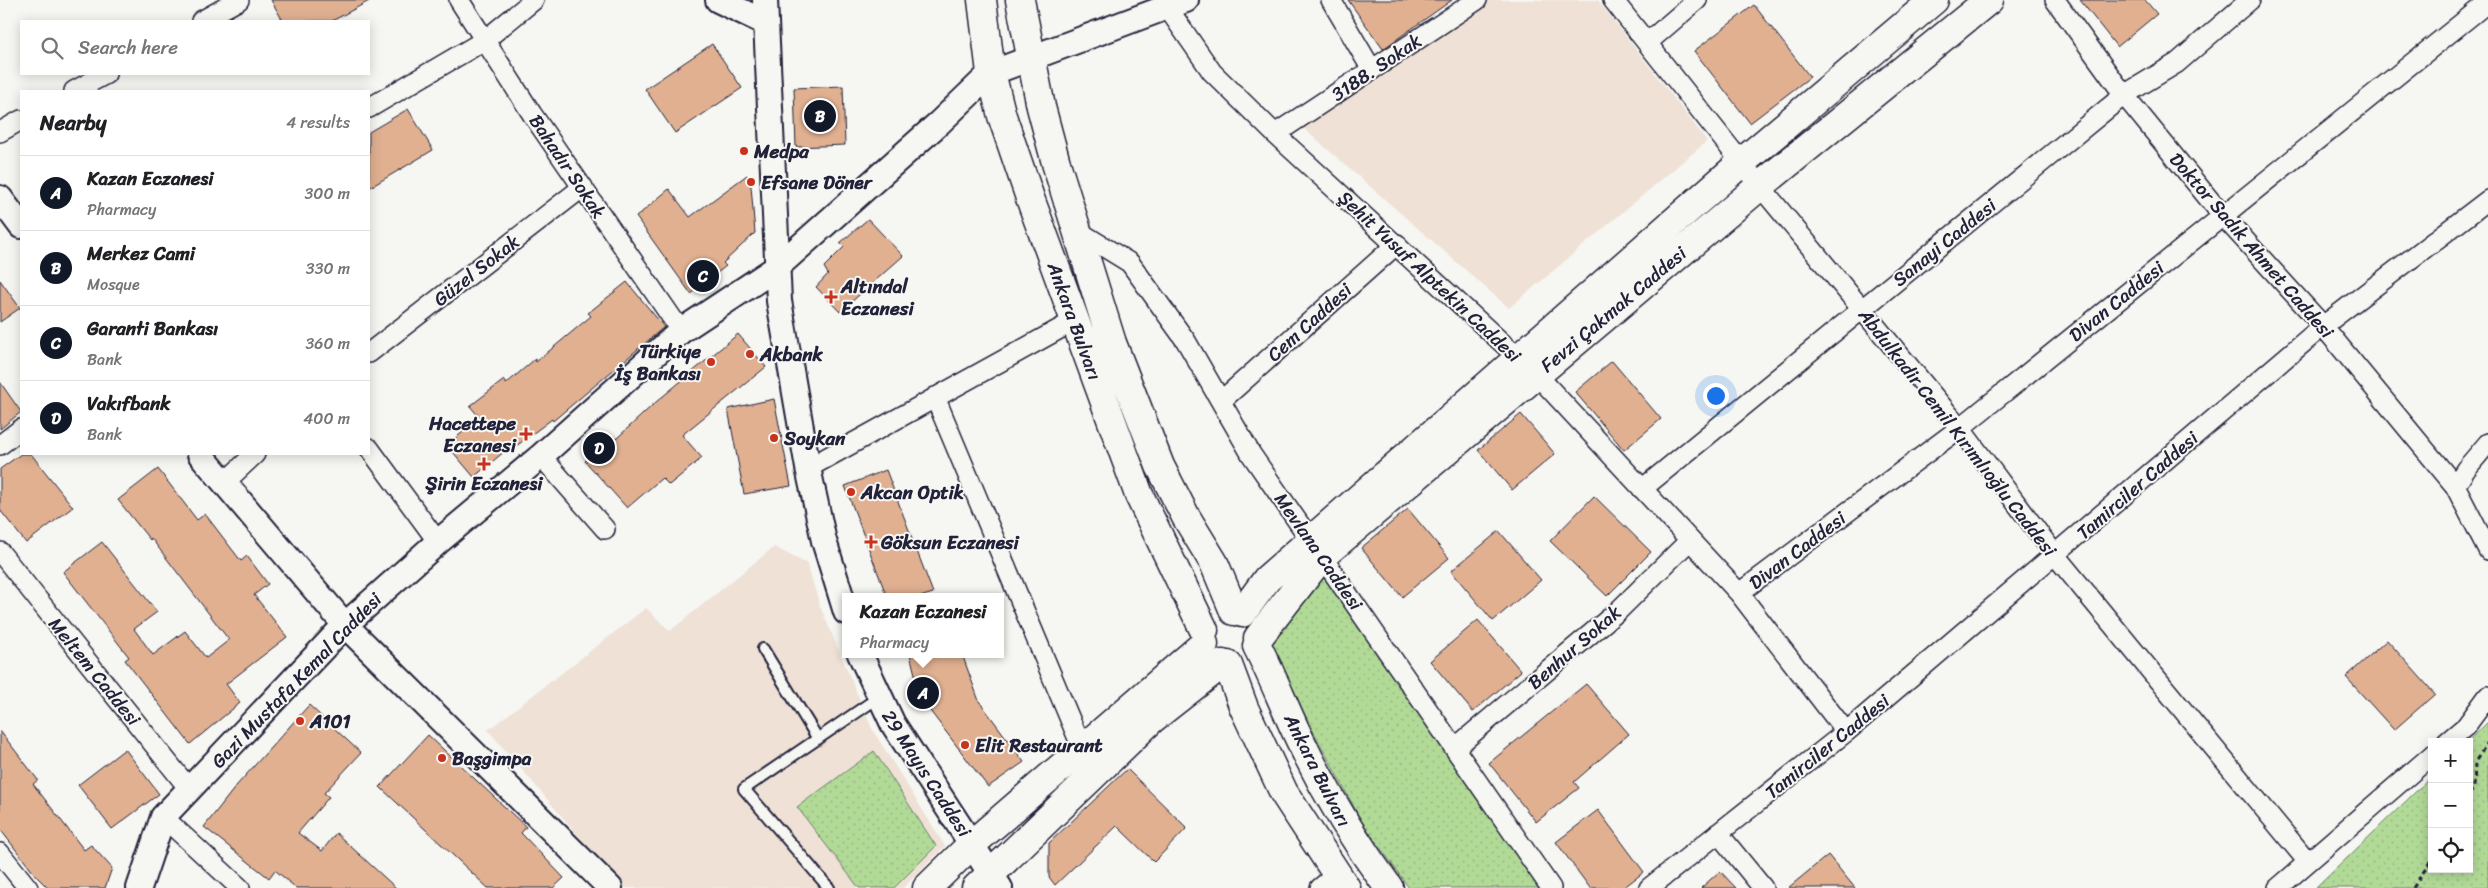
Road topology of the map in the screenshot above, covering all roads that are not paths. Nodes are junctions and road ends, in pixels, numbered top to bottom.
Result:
1 (239, 0) edge
2 (459, 0) edge
3 (534, 0) edge
4 (718, 0) edge
5 (982, 0) edge
6 (1020, 0) edge
7 (1331, 0) edge
8 (1477, 0) edge
9 (1613, 0) edge
10 (1697, 0) edge
11 (1934, 0) edge
12 (1989, 0) edge
13 (2055, 0) edge
14 (2250, 0) edge
15 (2488, 2) edge
16 (1176, 4) edge
17 (766, 12) edge
18 (203, 20) edge
19 (485, 40) junction
20 (1647, 43) junction
21 (1031, 58) junction
22 (1372, 70) junction
23 (991, 73) junction
24 (106, 80) edge
25 (77, 90) edge
26 (2124, 95) junction
27 (370, 107) edge
28 (20, 121) edge
29 (0, 132) edge
30 (1275, 134) junction
31 (1741, 163) junction
32 (1760, 186) junction
33 (583, 188) junction
34 (0, 198) edge
35 (2488, 200) edge
36 (2222, 215) junction
37 (20, 225) edge
38 (1075, 229) junction
39 (1397, 244) junction
40 (776, 268) junction
41 (1862, 309) junction
42 (1074, 321) junction
43 (2323, 326) junction
44 (681, 331) junction
45 (370, 353) edge
46 (1528, 366) junction
47 (936, 398) junction
48 (1221, 401) junction
49 (1960, 428) junction
50 (20, 430) edge
51 (2488, 443) edge
52 (0, 445) edge
53 (370, 449) edge
54 (201, 455) edge
55 (254, 455) edge
56 (541, 456) junction
57 (808, 468) junction
58 (224, 483) junction
59 (2455, 486) junction
60 (1642, 489) junction
61 (605, 529) dead end
62 (1690, 540) junction
63 (438, 542) junction
64 (1317, 548) junction
65 (2488, 550) edge
66 (0, 552) edge
67 (2055, 555) junction
68 (1739, 593) junction
69 (842, 599) edge
70 (1238, 612) junction
71 (344, 625) junction
72 (1204, 637) junction
73 (1257, 642) junction
74 (762, 649) dead end
75 (862, 658) edge
76 (1225, 665) junction
77 (879, 696) junction
78 (2488, 696) edge
79 (1846, 732) junction
80 (818, 738) junction
81 (2452, 738) edge
82 (1082, 748) junction
83 (1455, 748) junction
84 (2428, 758) edge
85 (190, 790) junction
86 (163, 817) junction
87 (1718, 833) junction
88 (972, 844) junction
89 (0, 853) edge
90 (2308, 862) junction
91 (989, 883) edge
92 (1334, 883) edge
93 (599, 884) edge
94 (28, 888) edge
95 (139, 888) edge
96 (240, 888) edge
97 (829, 888) edge
98 (927, 888) edge
99 (1389, 888) edge
100 (1551, 888) edge
101 (1649, 888) edge
102 (1763, 888) edge
103 (2278, 888) edge

1 - 18 street
2 - 19 street, Bahadır Sokak
3 - 19 street
4 - 17 street
5 - 23 main road, Ankara Bulvarı
6 - 21 main road, Ankara Bulvarı
7 - 22 street
8 - 22 street, 3188. Sokak
9 - 20 street, Abdulkadir Cemil Kırımlıoğlu Caddesi
10 - 20 street
11 - 31 main road, Fevzi Çakmak Caddesi
12 - 32 main road, Fevzi Çakmak Caddesi
13 - 26 street, Doktor Sadık Ahmet Caddesi
14 - 26 street, Sanayi Caddesi
15 - 36 street, Divan Caddesi
16 - 21 street
16 - 30 street, Şehit Yusuf Alptekin Caddesi
17 - 40 street
19 - 27 street
19 - 33 street, Bahadır Sokak
20 - 31 street, Abdulkadir Cemil Kırımlıoğlu Caddesi
21 - 23 street
21 - 38 main road, Ankara Bulvarı
22 - 30 street, 3188. Sokak
23 - 40 street, Gazi Mustafa Kemal Caddesi
23 - 42 main road, Ankara Bulvarı
24 - 25 street
26 - 36 street, Doktor Sadık Ahmet Caddesi
26 - 41 street, Sanayi Caddesi
28 - 29 street
30 - 39 street, Şehit Yusuf Alptekin Caddesi
31 - 32 street, Abdulkadir Cemil Kırımlıoğlu Caddesi
31 - 46 main road, Fevzi Çakmak Caddesi
32 - 41 street, Abdulkadir Cemil Kırımlıoğlu Caddesi
32 - 46 main road, Fevzi Çakmak Caddesi
33 - 44 street, Bahadır Sokak
33 - 45 street, Güzel Sokak
34 - 37 street
35 - 43 street, Tamirciler Caddesi
36 - 43 street, Doktor Sadık Ahmet Caddesi
36 - 49 street, Divan Caddesi
38 - 48 street, Mevlana Caddesi
38 - 70 main road, Ankara Bulvarı
39 - 46 street, Şehit Yusuf Alptekin Caddesi
39 - 48 street, Cem Caddesi
40 - 44 street, Gazi Mustafa Kemal Caddesi
40 - 57 street
41 - 49 street, Abdulkadir Cemil Kırımlıoğlu Caddesi
41 - 60 street, Sanayi Caddesi
42 - 47 street
42 - 72 main road, Ankara Bulvarı
43 - 59 street, Doktor Sadık Ahmet Caddesi
43 - 67 street, Tamirciler Caddesi
44 - 56 street, Gazi Mustafa Kemal Caddesi
46 - 60 street, Şehit Yusuf Alptekin Caddesi
46 - 64 main road, Fevzi Çakmak Caddesi
47 - 57 street
47 - 82 street
48 - 64 street, Mevlana Caddesi
49 - 67 street, Abdulkadir Cemil Kırımlıoğlu Caddesi
49 - 68 street, Divan Caddesi
50 - 52 street
51 - 59 street
53 - 63 street
54 - 58 street
55 - 58 street
56 - 61 street
56 - 63 street, Gazi Mustafa Kemal Caddesi
57 - 69 street
58 - 71 street
59 - 65 street, Doktor Sadık Ahmet Caddesi
60 - 62 street, Şehit Yusuf Alptekin Caddesi
62 - 68 street, Şehit Yusuf Alptekin Caddesi
62 - 83 street, Benhur Sokak
63 - 71 street, Gazi Mustafa Kemal Caddesi
64 - 70 main road, Fevzi Çakmak Caddesi
64 - 73 main road, Fevzi Çakmak Caddesi
64 - 83 street, Mevlana Caddesi
66 - 85 street, Meltem Caddesi
67 - 79 street, Tamirciler Caddesi
67 - 90 street, Abdulkadir Cemil Kırımlıoğlu Caddesi
68 - 79 street, Şehit Yusuf Alptekin Caddesi
70 - 72 main road
70 - 73 main road
71 - 85 street, Gazi Mustafa Kemal Caddesi
71 - 93 street
72 - 76 main road
72 - 82 main road
73 - 76 main road
73 - 99 main road, Ankara Bulvarı
74 - 80 lane
75 - 77 street, 29 Mayıs Caddesi
76 - 91 main road
76 - 92 main road, Ankara Bulvarı
77 - 80 lane
77 - 88 street, 29 Mayıs Caddesi
78 - 81 street
79 - 87 street, Tamirciler Caddesi
80 - 97 lane
82 - 88 main road
83 - 100 street, Mevlana Caddesi
84 - 90 street
85 - 86 street, Gazi Mustafa Kemal Caddesi
86 - 95 street, Gazi Mustafa Kemal Caddesi
86 - 96 street
87 - 101 street, Tamirciler Caddesi
87 - 102 street
88 - 91 street, 29 Mayıs Caddesi
88 - 98 main road
89 - 94 street
90 - 103 street

